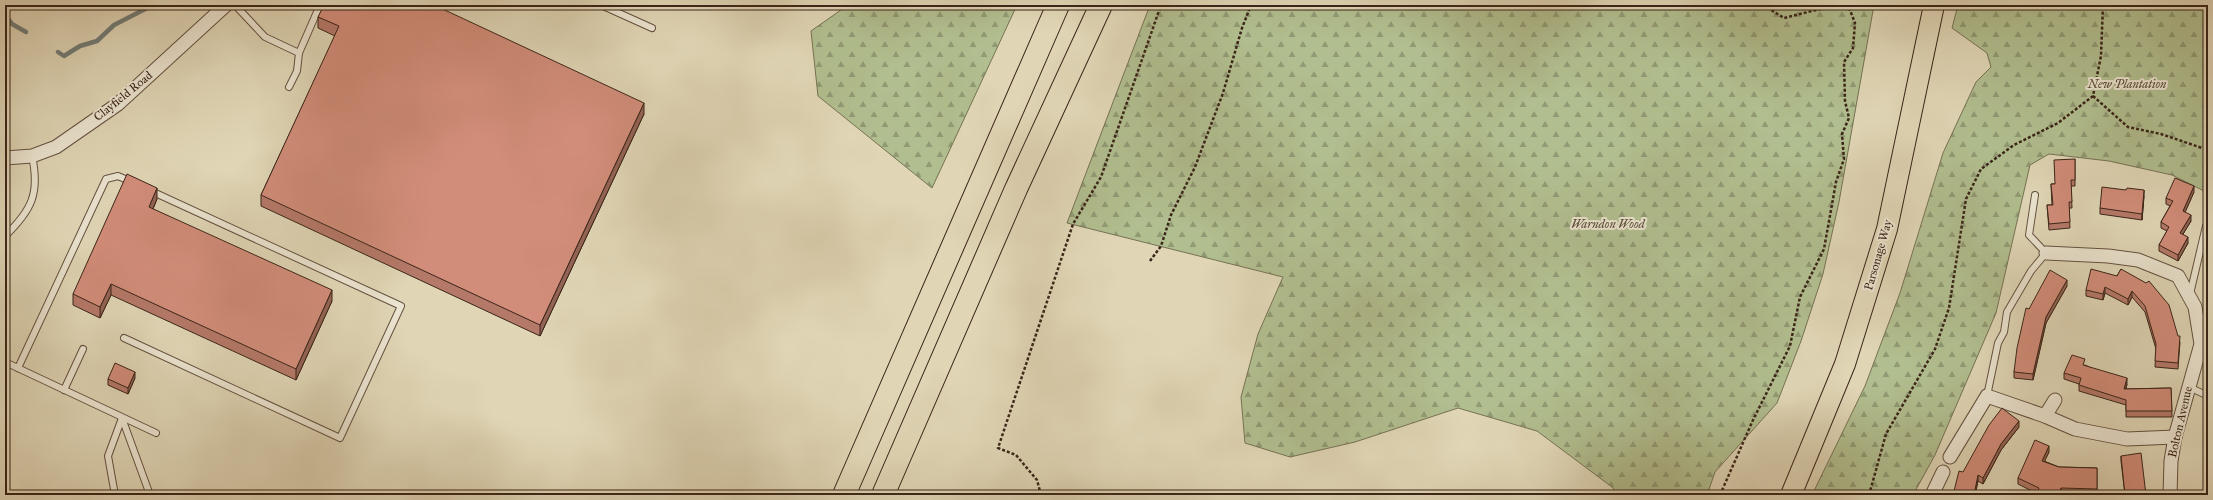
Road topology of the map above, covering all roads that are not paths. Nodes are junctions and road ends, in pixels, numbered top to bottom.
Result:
1 (226, 5) edge
2 (235, 5) edge
3 (320, 5) edge
4 (601, 5) edge
5 (1058, 5) edge
6 (1101, 5) edge
7 (1934, 5) edge
8 (652, 28) dead end
9 (299, 53) junction
10 (289, 87) dead end
11 (32, 156) junction
12 (5, 158) edge
13 (140, 186) edge
14 (147, 190) edge
15 (2035, 194) dead end
16 (2206, 226) dead end
17 (5, 236) edge
18 (2046, 253) junction
19 (2190, 297) junction
20 (124, 338) dead end
21 (2204, 342) edge
22 (83, 349) dead end
23 (5, 362) edge
24 (18, 368) junction
25 (2189, 387) junction
26 (64, 390) junction
27 (1987, 396) junction
28 (2208, 396) edge
29 (2055, 400) dead end
30 (2044, 416) junction
31 (122, 418) junction
32 (156, 433) dead end
33 (2174, 437) junction
34 (1950, 457) dead end
35 (1943, 472) dead end
36 (115, 495) edge
37 (150, 495) edge
38 (844, 495) edge
39 (883, 495) edge
40 (1792, 495) edge
41 (1932, 495) edge
42 (2170, 495) edge

1 - 11 street, Clayfield Road
2 - 9 lane
3 - 9 lane
4 - 8 lane
5 - 38 highway
6 - 39 highway
7 - 40 main road, Parsonage Way
9 - 10 lane
11 - 12 street, Clayfield Road
11 - 17 lane
13 - 24 lane
14 - 20 lane
15 - 18 lane
16 - 19 lane
18 - 19 street, Bolton Avenue
18 - 27 lane
19 - 21 street, Bolton Avenue
21 - 25 street, Bolton Avenue
22 - 26 lane
23 - 24 lane
24 - 26 lane
25 - 28 lane
25 - 33 street, Bolton Avenue
26 - 31 lane
27 - 30 street
27 - 34 street
29 - 30 street
30 - 33 street
31 - 32 lane
31 - 36 lane
31 - 37 lane
33 - 42 street, Bolton Avenue
35 - 41 street

